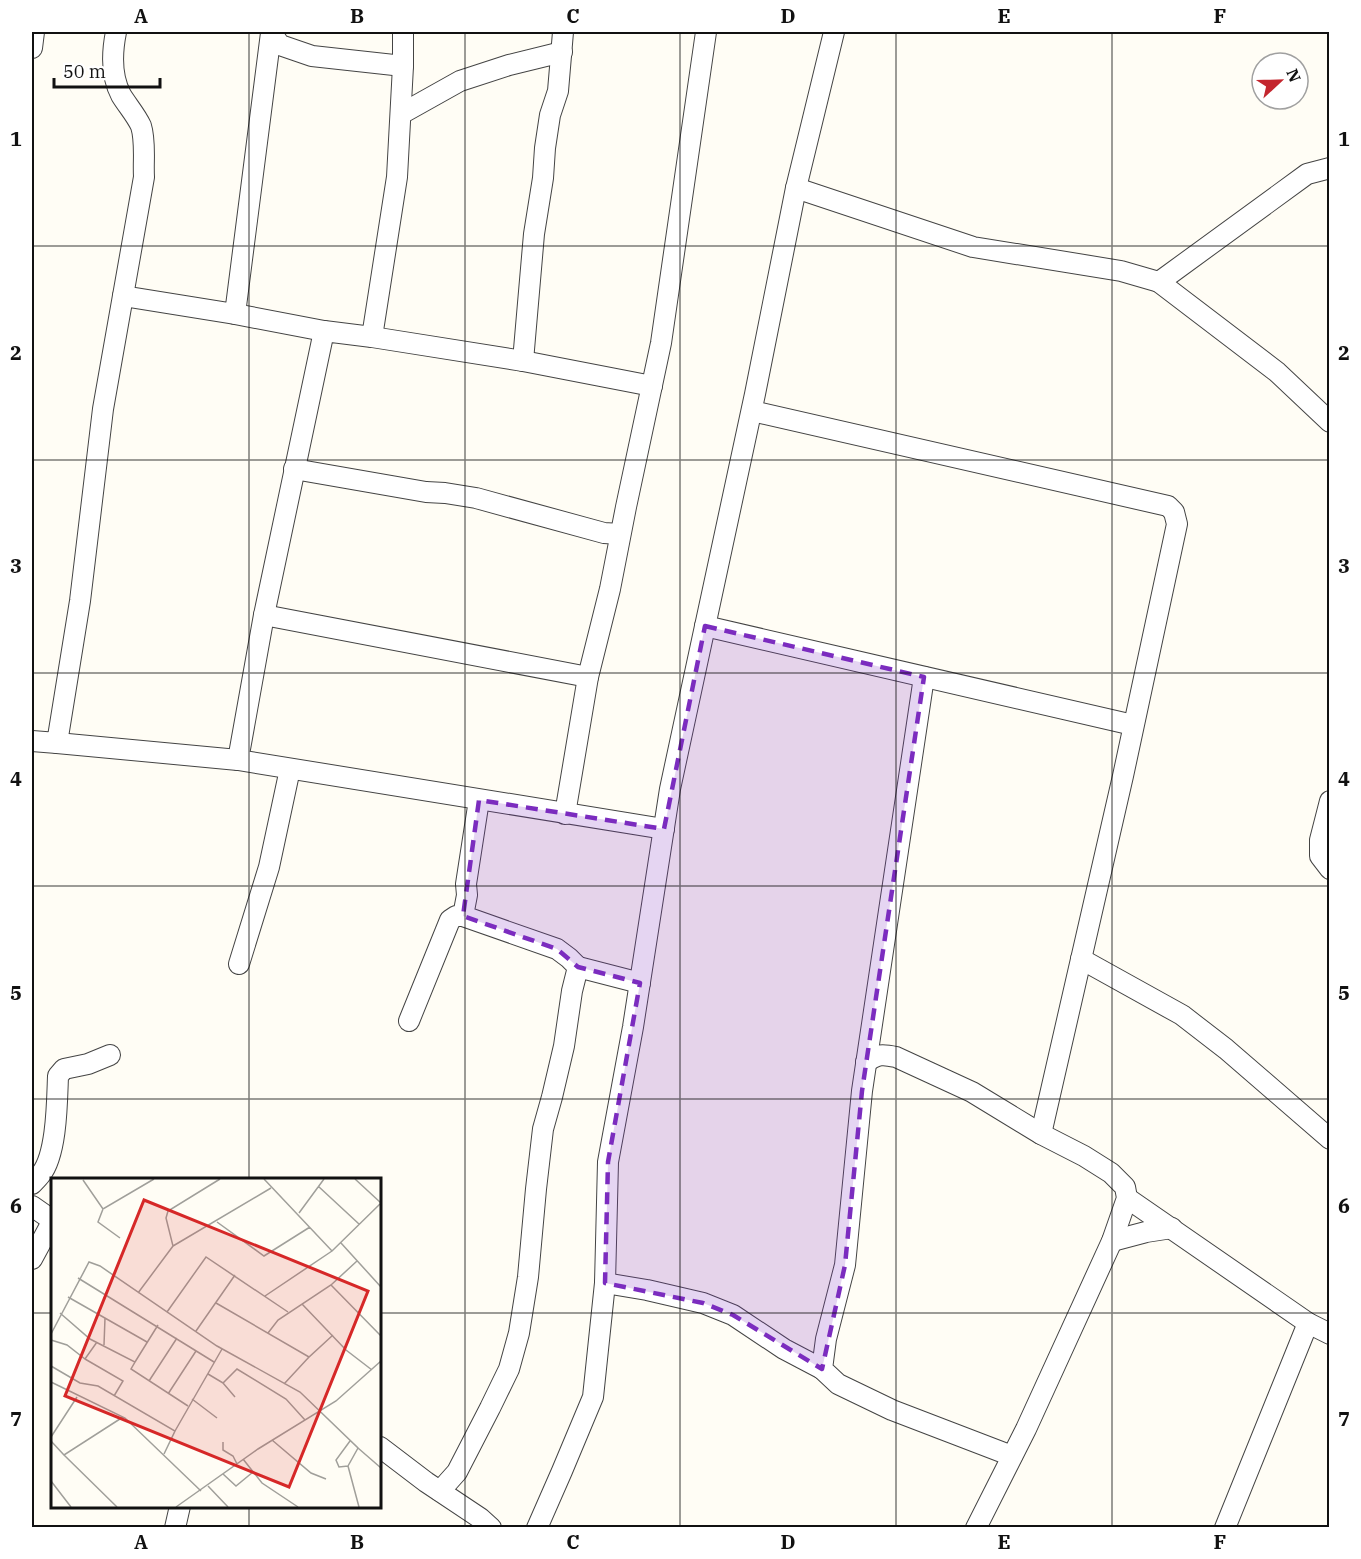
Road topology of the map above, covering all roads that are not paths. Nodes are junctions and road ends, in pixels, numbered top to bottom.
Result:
1 (34, 32) edge
2 (116, 32) edge
3 (271, 32) edge
4 (404, 32) edge
5 (563, 32) edge
6 (706, 32) edge
7 (834, 32) edge
8 (32, 48) edge
9 (562, 52) junction
10 (404, 66) junction
11 (401, 114) junction
12 (1329, 168) edge
13 (796, 188) junction
14 (1160, 282) junction
15 (123, 296) junction
16 (236, 314) junction
17 (324, 331) junction
18 (372, 337) junction
19 (523, 361) junction
20 (652, 386) junction
21 (752, 411) junction
22 (1329, 422) edge
23 (294, 469) junction
24 (621, 534) junction
25 (264, 615) junction
26 (705, 626) junction
27 (588, 677) junction
28 (924, 678) junction
29 (1133, 725) junction
30 (32, 741) edge
31 (57, 743) junction
32 (238, 760) junction
33 (290, 769) junction
34 (479, 800) junction
35 (1329, 801) edge
36 (565, 814) junction
37 (664, 830) junction
38 (1329, 869) edge
39 (463, 916) junction
40 (1081, 959) junction
41 (238, 964) dead end
42 (578, 967) junction
43 (640, 983) junction
44 (409, 1021) dead end
45 (110, 1055) dead end
46 (866, 1062) junction
47 (1041, 1134) junction
48 (1329, 1140) edge
49 (32, 1184) edge
50 (1127, 1198) junction
51 (32, 1206) edge
52 (51, 1220) edge
53 (51, 1223) edge
54 (1172, 1228) junction
55 (1112, 1241) junction
56 (32, 1259) edge
57 (606, 1283) junction
58 (1308, 1323) junction
59 (1329, 1334) edge
60 (822, 1369) junction
61 (381, 1448) edge
62 (1012, 1456) junction
63 (440, 1491) junction
64 (180, 1508) edge
65 (175, 1527) edge
66 (491, 1527) edge
67 (537, 1527) edge
68 (976, 1527) edge
69 (1225, 1527) edge

1 - 8 street
2 - 15 street
3 - 10 street
3 - 16 street
4 - 10 street
5 - 9 street
6 - 20 street
7 - 13 street
9 - 11 street
9 - 19 street
10 - 11 street
11 - 18 street
12 - 14 street
13 - 14 street
13 - 21 street
14 - 22 street
15 - 16 street
15 - 31 street
16 - 17 street
17 - 18 street
17 - 23 street
18 - 19 street
19 - 20 street
20 - 24 street
21 - 26 street
21 - 29 street
23 - 24 street
23 - 25 street
24 - 27 street
25 - 27 street
25 - 32 street
26 - 28 street
26 - 37 street
27 - 36 street
28 - 29 street
28 - 46 street
29 - 40 street
30 - 31 street
31 - 32 street
32 - 33 street
33 - 34 street
33 - 41 street
34 - 36 street
34 - 39 street
35 - 38 street
36 - 37 street
37 - 43 street
39 - 42 street
39 - 44 street
40 - 47 street
40 - 48 street
42 - 43 street
42 - 63 street
43 - 57 street
45 - 49 street
46 - 47 street
46 - 60 street
47 - 50 street
50 - 54 street
50 - 55 street
51 - 52 street
53 - 56 street
54 - 55 street
54 - 58 street
55 - 62 street
57 - 60 street
57 - 67 street
58 - 59 street
58 - 69 street
60 - 62 street
61 - 63 street
62 - 68 street
63 - 66 street
64 - 65 street

